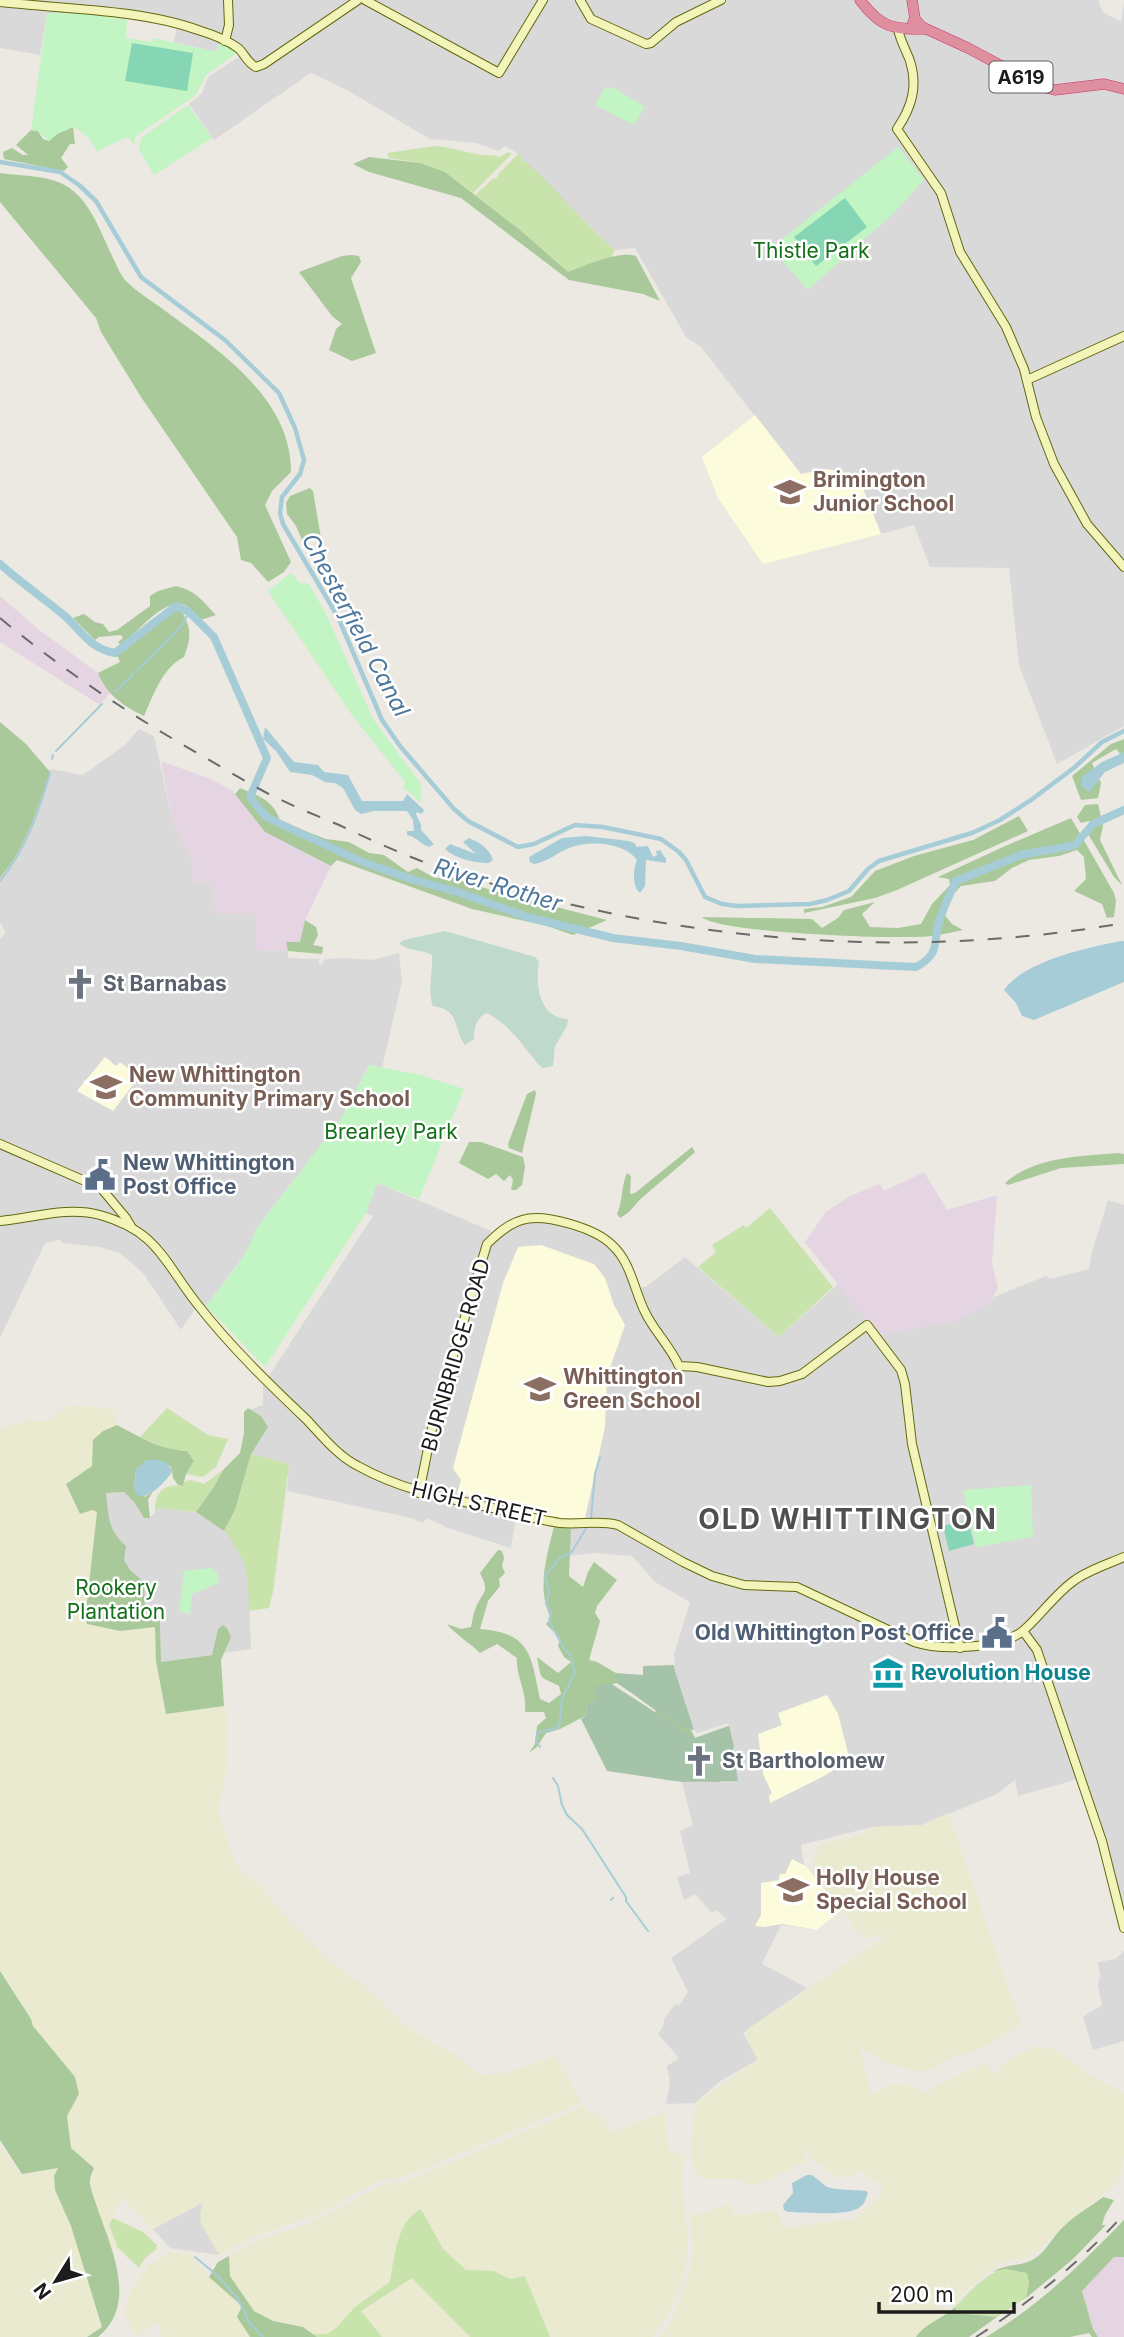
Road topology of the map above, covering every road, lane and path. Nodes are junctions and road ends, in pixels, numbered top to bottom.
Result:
1 (228, 0) edge
2 (358, 0) edge
3 (365, 0) edge
4 (543, 0) edge
5 (580, 0) edge
6 (721, 0) edge
7 (860, 0) edge
8 (912, 0) edge
9 (0, 2) edge
10 (915, 19) junction
11 (901, 29) junction
12 (926, 29) junction
13 (225, 41) junction
14 (1124, 89) edge
15 (1124, 336) edge
16 (1027, 380) junction
17 (1124, 567) edge
18 (0, 1144) edge
19 (0, 1221) edge
20 (132, 1228) junction
21 (419, 1493) junction
22 (1124, 1557) edge
23 (1023, 1631) junction
24 (960, 1648) junction
25 (1124, 1928) edge

1 - 13 street
2 - 13 street
3 - 4 street
5 - 6 street
7 - 11 highway
8 - 10 highway
9 - 13 street
10 - 11 highway
10 - 12 highway, A619
11 - 12 highway, A619
11 - 16 street
12 - 14 highway, A619
15 - 16 street
16 - 17 street
18 - 20 street, HIGH STREET
19 - 20 street
20 - 21 street, HIGH STREET
21 - 24 street, HIGH STREET
21 - 24 street, BURNBRIDGE ROAD
22 - 23 street
23 - 24 street, HIGH STREET
23 - 25 street

